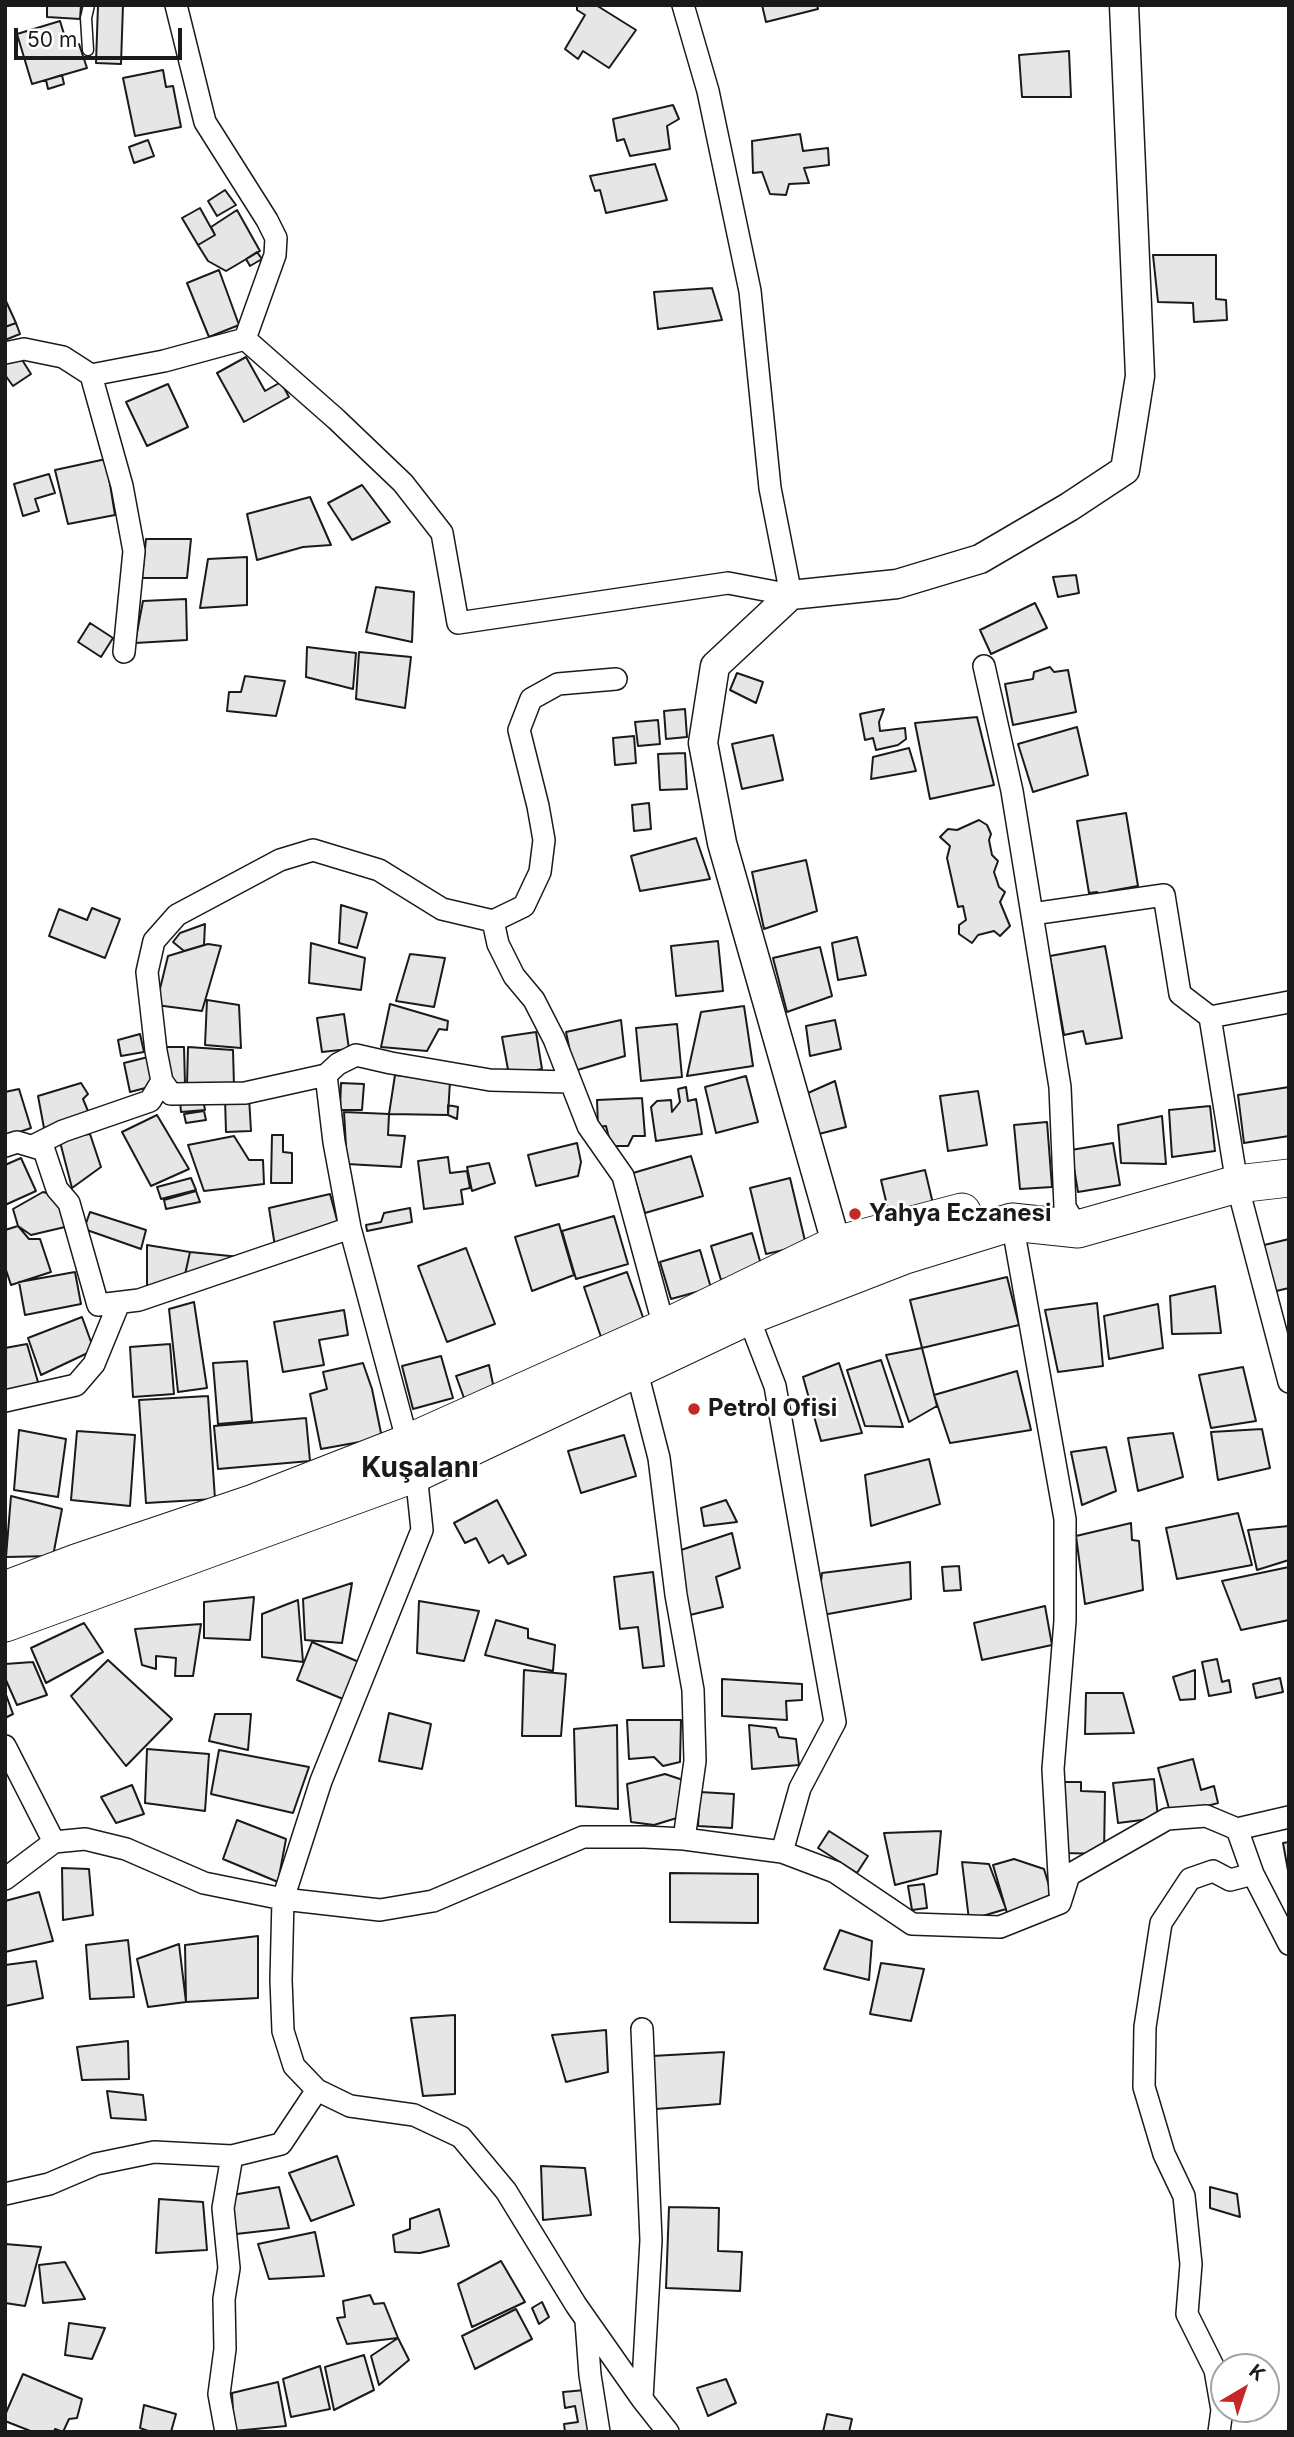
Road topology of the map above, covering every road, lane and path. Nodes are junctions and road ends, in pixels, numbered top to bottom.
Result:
1 (89, 5) edge
2 (176, 5) edge
3 (683, 5) edge
4 (1124, 5) edge
5 (88, 50) dead end
6 (245, 339) junction
7 (5, 353) edge
8 (91, 375) junction
9 (791, 595) junction
10 (124, 652) dead end
11 (984, 666) dead end
12 (616, 679) dead end
13 (1032, 915) junction
14 (493, 921) junction
15 (1289, 1002) edge
16 (1210, 1017) junction
17 (326, 1075) junction
18 (162, 1081) junction
19 (569, 1082) junction
20 (5, 1146) edge
21 (33, 1146) junction
22 (1289, 1154) edge
23 (1235, 1172) junction
24 (1289, 1178) edge
25 (1072, 1218) junction
26 (1012, 1222) junction
27 (351, 1228) junction
28 (841, 1261) junction
29 (119, 1303) junction
30 (748, 1316) junction
31 (668, 1341) junction
32 (636, 1368) junction
33 (1289, 1382) edge
34 (5, 1401) edge
35 (412, 1458) junction
36 (5, 1590) edge
37 (5, 1623) edge
38 (5, 1746) edge
39 (1289, 1817) edge
40 (1237, 1829) junction
41 (684, 1839) junction
42 (54, 1842) junction
43 (782, 1852) junction
44 (1254, 1874) junction
45 (5, 1879) edge
46 (283, 1899) junction
47 (1060, 1903) junction
48 (1289, 1944) edge
49 (642, 2029) dead end
50 (317, 2090) junction
51 (232, 2157) junction
52 (5, 2194) edge
53 (586, 2319) junction
54 (642, 2399) junction
55 (226, 2432) edge
56 (599, 2432) edge
57 (668, 2432) edge
58 (1219, 2432) edge

1 - 5 lane
2 - 6 street
3 - 9 street
4 - 9 street
6 - 8 street
6 - 9 street
7 - 8 street
8 - 10 street
9 - 28 street
11 - 13 street
12 - 14 street
13 - 16 street
13 - 25 street
14 - 18 street
14 - 19 street
15 - 16 street
16 - 23 street
17 - 18 street
17 - 19 street
17 - 27 street
18 - 21 street
19 - 31 street
20 - 21 street
21 - 29 street
22 - 23 highway
23 - 24 highway
23 - 25 highway
23 - 33 street
25 - 26 highway
25 - 28 highway
26 - 28 highway
26 - 47 street
27 - 29 street
27 - 35 street
28 - 30 highway
28 - 31 highway
29 - 34 street
30 - 31 highway
30 - 43 street
31 - 32 highway
31 - 35 highway
32 - 35 highway
32 - 41 street
35 - 36 highway
35 - 37 highway
35 - 46 street
38 - 42 street
39 - 40 street
40 - 44 street
40 - 47 street
41 - 43 street
41 - 46 street
42 - 45 street
42 - 46 street
43 - 47 street
44 - 48 street
44 - 58 street
46 - 50 street
49 - 54 street
50 - 51 street
50 - 53 street
51 - 52 street
51 - 55 street
53 - 54 street
53 - 56 street
54 - 57 street

